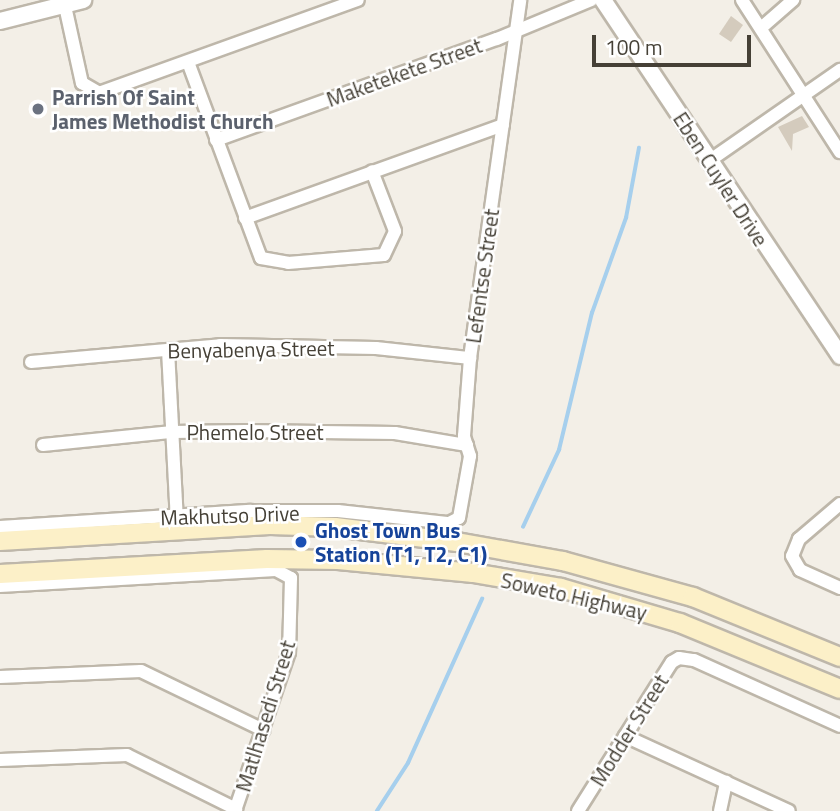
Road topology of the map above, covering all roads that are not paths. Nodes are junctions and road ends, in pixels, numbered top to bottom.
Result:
1 (83, 0) edge
2 (358, 0) edge
3 (520, 0) edge
4 (591, 0) edge
5 (603, 0) edge
6 (742, 0) edge
7 (793, 0) edge
8 (65, 6) junction
9 (0, 20) edge
10 (761, 28) junction
11 (516, 32) junction
12 (188, 62) junction
13 (840, 70) edge
14 (804, 98) junction
15 (503, 125) junction
16 (216, 140) junction
17 (840, 152) edge
18 (709, 161) junction
19 (372, 171) junction
20 (245, 218) junction
21 (168, 350) junction
22 (840, 356) edge
23 (470, 358) junction
24 (31, 362) dead end
25 (172, 432) junction
26 (43, 445) dead end
27 (467, 445) junction
28 (840, 504) edge
29 (459, 518) joint
30 (177, 523) junction
31 (0, 527) edge
32 (0, 541) edge
33 (0, 574) edge
34 (0, 586) edge
35 (840, 588) edge
36 (840, 657) edge
37 (0, 677) edge
38 (840, 689) edge
39 (840, 726) edge
40 (263, 730) junction
41 (625, 736) junction
42 (0, 760) edge
43 (726, 782) junction
44 (235, 810) edge
45 (578, 811) edge
46 (720, 811) edge
47 (789, 811) edge

1 - 8 street
2 - 12 street
3 - 11 street, Lefentse Street
4 - 11 street, Maketekete Street
5 - 18 street, Eben Cuyler Drive
6 - 10 street
7 - 10 street
8 - 9 street
8 - 12 street
10 - 14 street
11 - 15 street, Lefentse Street
11 - 16 street, Maketekete Street
12 - 16 street
13 - 14 street
14 - 17 street
14 - 18 street
15 - 19 street
15 - 23 street, Lefentse Street
16 - 20 street
18 - 22 street, Eben Cuyler Drive
19 - 20 street
19 - 20 street
21 - 23 street, Benyabenya Street
21 - 24 street, Benyabenya Street
21 - 25 street
23 - 27 street, Lefentse Street
25 - 26 street, Phemelo Street
25 - 27 street, Phemelo Street
25 - 30 street
27 - 29 street, Lefentse Street
28 - 35 street
29 - 30 street, Makhutso Drive
30 - 31 street, Makhutso Drive
30 - 32 main road, Soweto Highway
30 - 36 main road, Soweto Highway
33 - 38 main road, Soweto Highway
34 - 40 street, Matlhasedi Street
37 - 40 street
39 - 41 street, Modder Street
40 - 44 street, Matlhasedi Street
41 - 43 street
41 - 45 street, Modder Street
42 - 44 street
43 - 46 street
43 - 47 street

